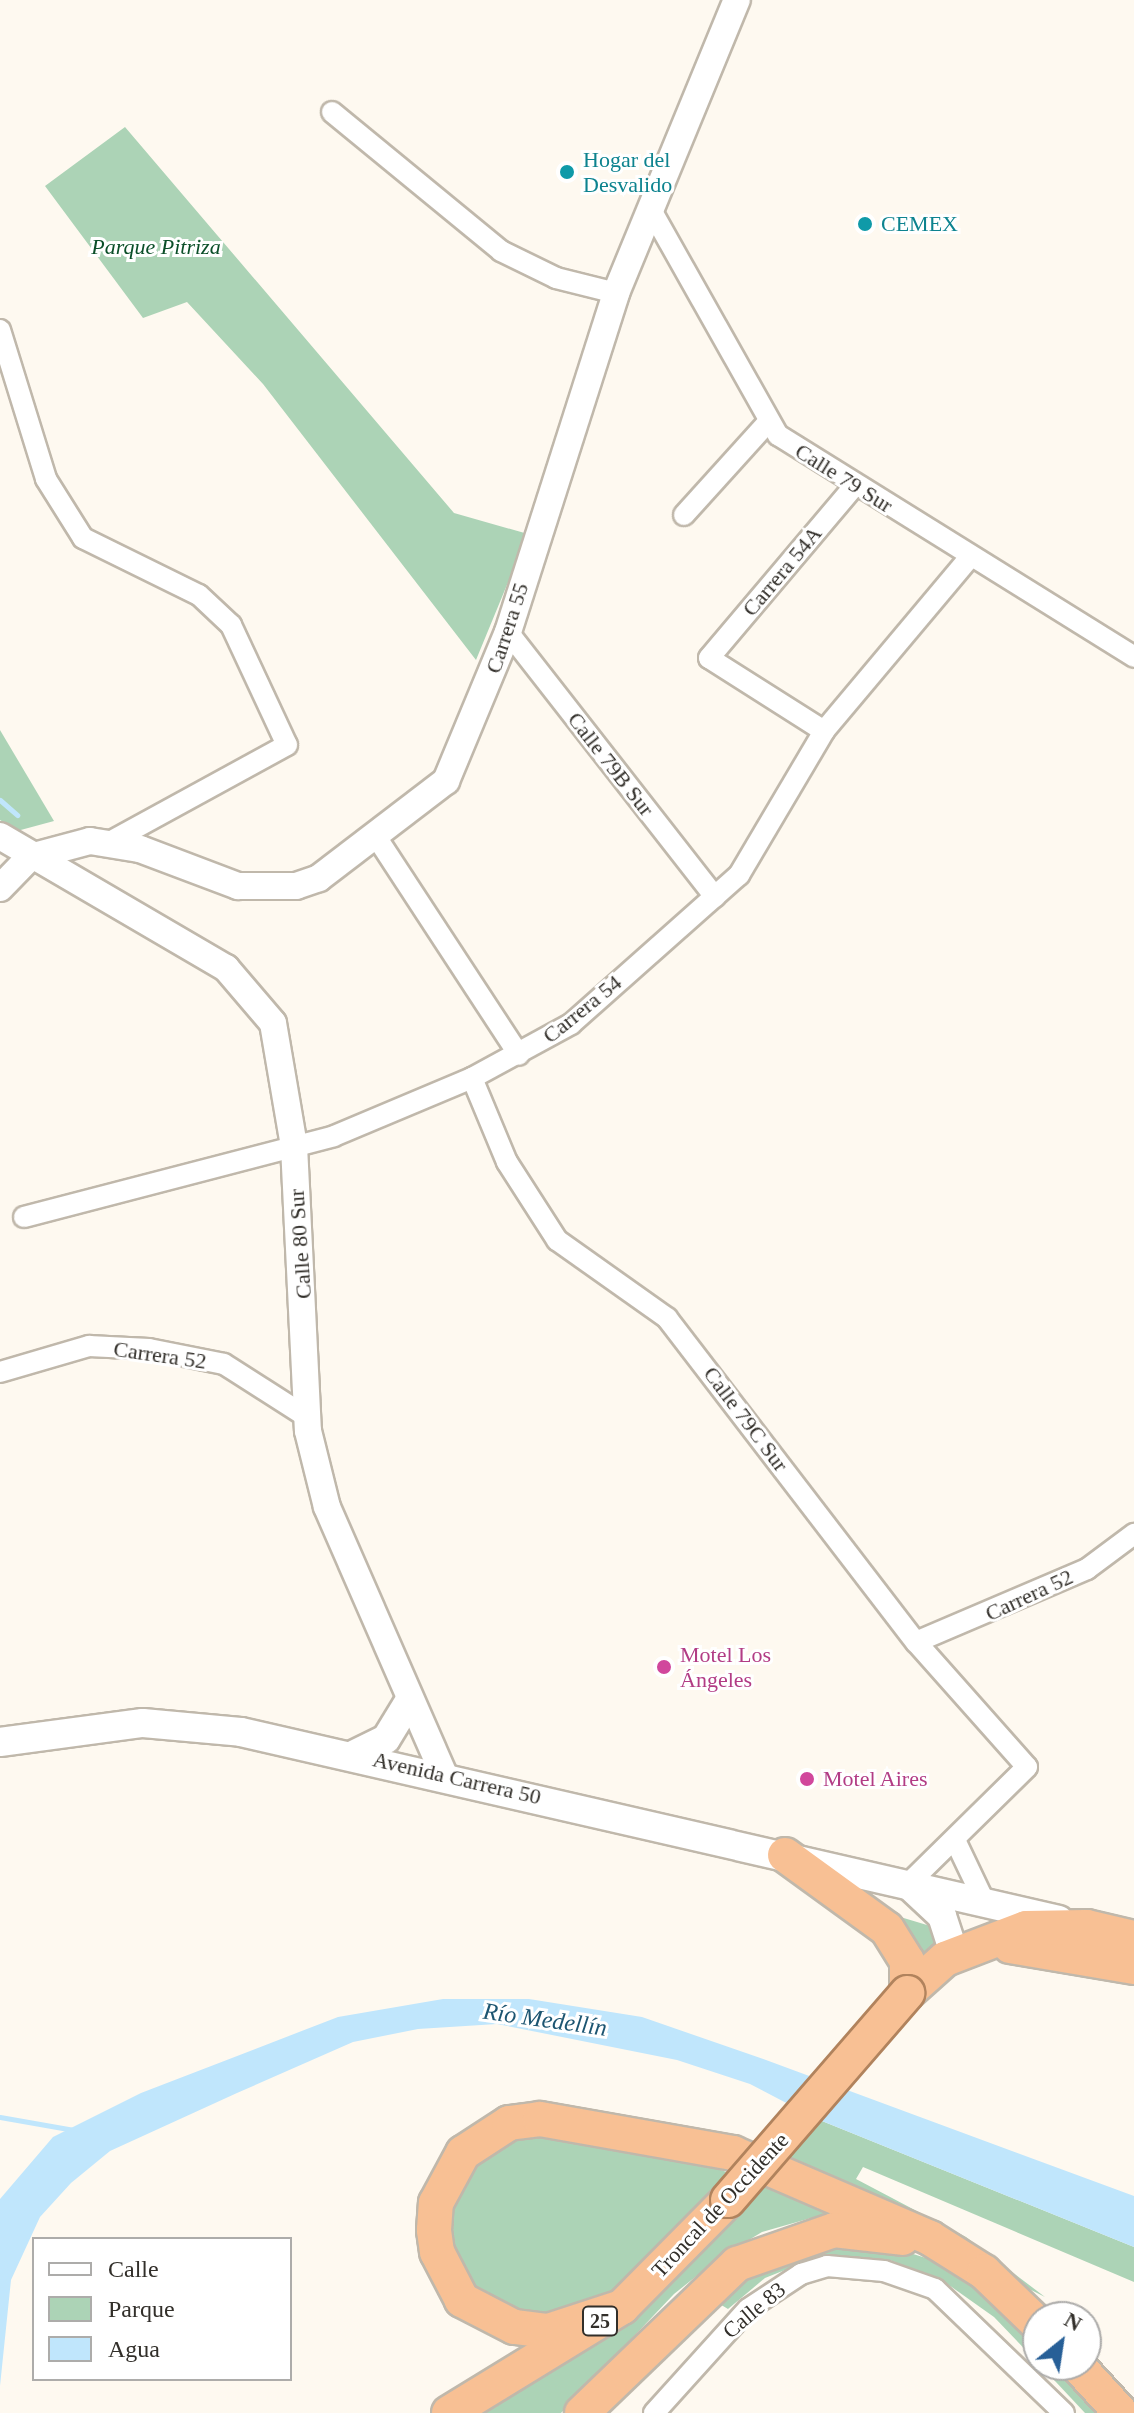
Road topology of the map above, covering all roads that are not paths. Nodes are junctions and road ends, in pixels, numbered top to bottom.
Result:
1 (737, 0) edge
2 (332, 112) dead end
3 (650, 208) junction
4 (616, 293) junction
5 (0, 330) edge
6 (768, 422) junction
7 (855, 485) junction
8 (684, 515) dead end
9 (970, 557) junction
10 (508, 632) junction
11 (1134, 657) edge
12 (824, 731) junction
13 (0, 836) edge
14 (377, 838) junction
15 (110, 842) junction
16 (30, 857) junction
17 (0, 888) edge
18 (715, 897) junction
19 (519, 1055) junction
20 (472, 1078) junction
21 (294, 1146) junction
22 (24, 1217) dead end
23 (0, 1372) edge
24 (307, 1417) junction
25 (1134, 1534) edge
26 (916, 1642) junction
27 (408, 1703) junction
28 (0, 1742) edge
29 (355, 1754) junction
30 (444, 1775) junction
31 (955, 1840) junction
32 (785, 1855) junction
33 (908, 1884) junction
34 (985, 1903) junction
35 (1087, 1927) junction
36 (1134, 1938) edge
37 (954, 1953) junction
38 (1134, 1967) edge
39 (907, 1993) junction
40 (984, 2272) junction
41 (622, 2307) junction
42 (1022, 2309) edge
43 (1092, 2381) edge
44 (1053, 2408) edge
45 (449, 2413) edge
46 (582, 2413) edge
47 (654, 2413) edge
48 (1121, 2413) edge

1 - 3 street, Carrera 55
2 - 4 street
3 - 4 street, Carrera 55
3 - 6 street, Calle 79 Sur
4 - 10 street, Carrera 55
5 - 15 street
6 - 7 street, Calle 79 Sur
6 - 8 street
7 - 9 street, Calle 79 Sur
7 - 12 street, Carrera 54A
9 - 11 street, Calle 79 Sur
9 - 12 street, Carrera 54
10 - 14 street, Carrera 55
10 - 18 street, Calle 79B Sur
12 - 18 street, Carrera 54
13 - 16 street, Calle 80 Sur
14 - 15 street, Carrera 55
14 - 19 street
15 - 16 street
16 - 17 street
16 - 21 street, Calle 80 Sur
18 - 19 street, Carrera 54
19 - 20 street, Carrera 54
20 - 21 street, Carrera 54
20 - 26 street, Calle 79C Sur
21 - 22 street, Carrera 54
21 - 24 street, Calle 80 Sur
23 - 24 street, Carrera 52
24 - 27 street, Calle 80 Sur
25 - 26 street, Carrera 52
26 - 31 street, Calle 79C Sur
27 - 29 main road
27 - 30 street, Calle 80 Sur
28 - 29 main road, Avenida Carrera 50
29 - 30 main road, Avenida Carrera 50
30 - 32 main road, Avenida Carrera 50
31 - 33 street
31 - 34 street
32 - 33 main road, Avenida Carrera 50
32 - 39 highway
33 - 34 main road, Avenida Carrera 50
33 - 37 main road, Avenida Carrera 50
34 - 35 main road, Avenida Carrera 50
35 - 36 highway, 25
35 - 37 highway, 25
37 - 38 highway
37 - 39 highway, Troncal de Occidente / 25
39 - 41 highway, Troncal de Occidente / 25, bridge
40 - 41 highway
40 - 42 highway, 25
40 - 46 highway, Troncal de Occidente / 25
41 - 45 highway, Troncal de Occidente / 25
43 - 48 highway
44 - 47 street, Calle 83

